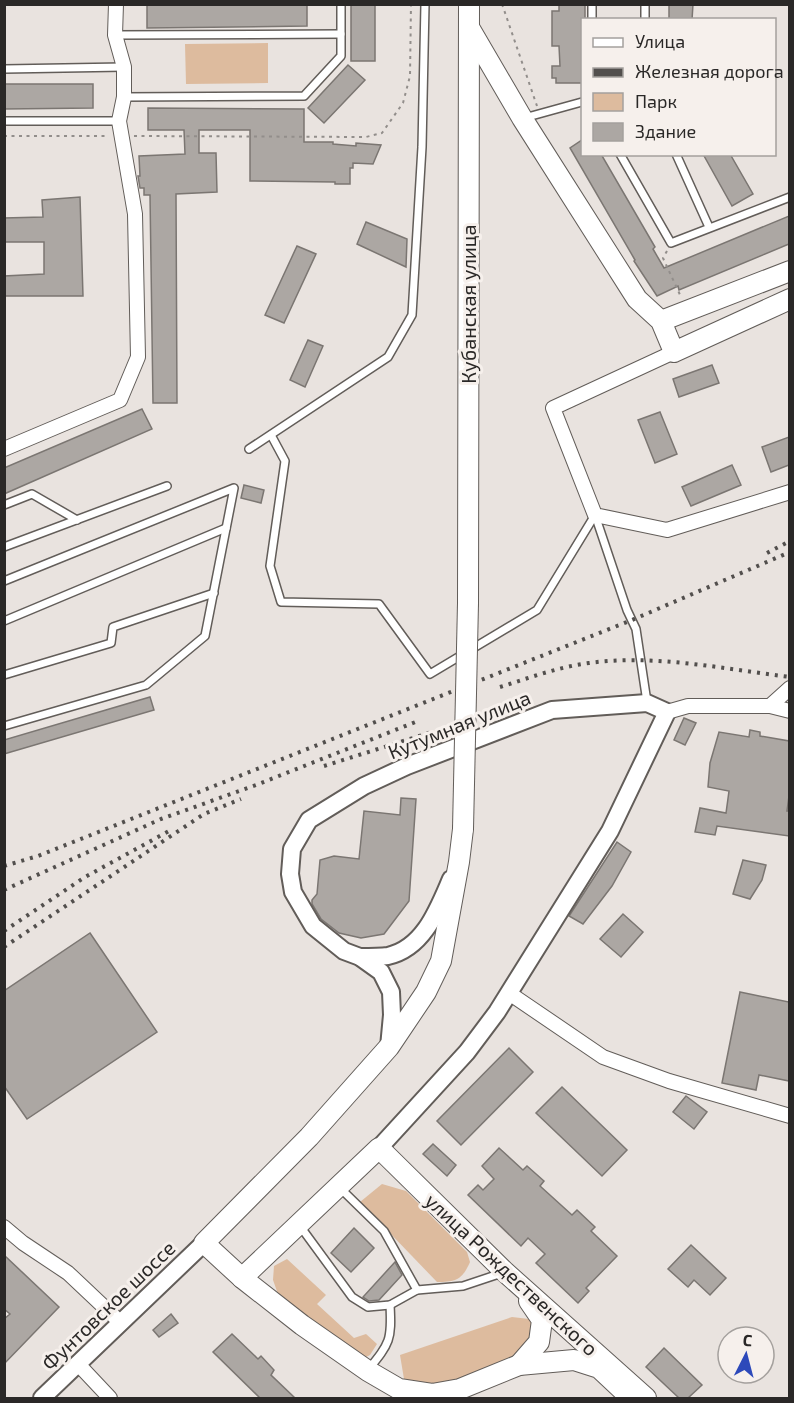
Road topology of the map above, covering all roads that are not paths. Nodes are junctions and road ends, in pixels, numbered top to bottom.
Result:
1 (116, 4) edge
2 (341, 4) edge
3 (425, 4) edge
4 (469, 4) edge
5 (468, 26) junction
6 (341, 34) junction
7 (115, 35) junction
8 (124, 67) junction
9 (4, 69) edge
10 (124, 97) junction
11 (581, 102) edge
12 (531, 116) junction
13 (4, 121) edge
14 (119, 121) junction
15 (621, 156) edge
16 (677, 156) edge
17 (789, 197) edge
18 (709, 227) junction
19 (789, 271) edge
20 (789, 299) edge
21 (661, 321) junction
22 (674, 352) junction
23 (271, 435) junction
24 (4, 449) edge
25 (249, 449) dead end
26 (166, 486) dead end
27 (789, 492) edge
28 (4, 505) edge
29 (595, 515) junction
30 (77, 520) junction
31 (226, 528) junction
32 (4, 547) edge
33 (4, 581) edge
34 (214, 593) junction
35 (4, 621) edge
36 (4, 675) edge
37 (789, 688) edge
38 (647, 703) junction
39 (770, 706) junction
40 (667, 711) junction
41 (789, 711) edge
42 (4, 726) edge
43 (459, 862) junction
44 (360, 957) junction
45 (508, 993) junction
46 (389, 1047) junction
47 (789, 1116) edge
48 (379, 1148) junction
49 (338, 1186) junction
50 (299, 1224) junction
51 (4, 1227) edge
52 (204, 1243) junction
53 (505, 1272) junction
54 (242, 1278) junction
55 (417, 1290) junction
56 (390, 1305) junction
57 (121, 1323) junction
58 (78, 1364) junction
59 (519, 1365) junction
60 (368, 1371) junction
61 (42, 1398) edge
62 (111, 1398) edge
63 (631, 1398) edge
64 (646, 1398) edge

1 - 7 street
2 - 6 lane
3 - 23 lane
4 - 5 main road, Кубанская улица
5 - 12 main road
5 - 43 main road, Кубанская улица, bridge
6 - 7 lane
6 - 10 lane
7 - 8 street
8 - 9 lane
8 - 10 street
10 - 14 street
11 - 12 lane
12 - 21 main road
13 - 14 lane
14 - 24 street
15 - 18 lane
16 - 18 lane
17 - 18 lane
19 - 21 main road
20 - 22 main road
21 - 22 main road
22 - 29 street
23 - 25 lane
23 - 29 lane
26 - 30 lane
27 - 29 street
28 - 30 lane
29 - 38 lane
30 - 32 lane
31 - 33 lane
31 - 34 lane
31 - 35 lane
34 - 36 lane
34 - 42 lane
37 - 39 street
38 - 40 street, Кутумная улица
38 - 44 street, Кутумная улица
39 - 40 street
39 - 41 street
40 - 45 street
43 - 44 street
43 - 46 main road, Кубанская улица
44 - 46 street
45 - 47 street
45 - 48 street
46 - 52 main road, Кубанская улица
48 - 49 main road
48 - 53 main road, улица Рождественского
49 - 50 main road
49 - 55 lane
50 - 54 main road
50 - 56 lane
51 - 57 street
52 - 54 main road
52 - 57 street, Фунтовское шоссе
53 - 55 lane
53 - 59 main road
53 - 64 main road, улица Рождественского
54 - 60 main road
55 - 56 lane
56 - 60 lane
57 - 58 street, Фунтовское шоссе
58 - 61 street, Фунтовское шоссе
58 - 62 street
59 - 60 main road
59 - 63 main road

